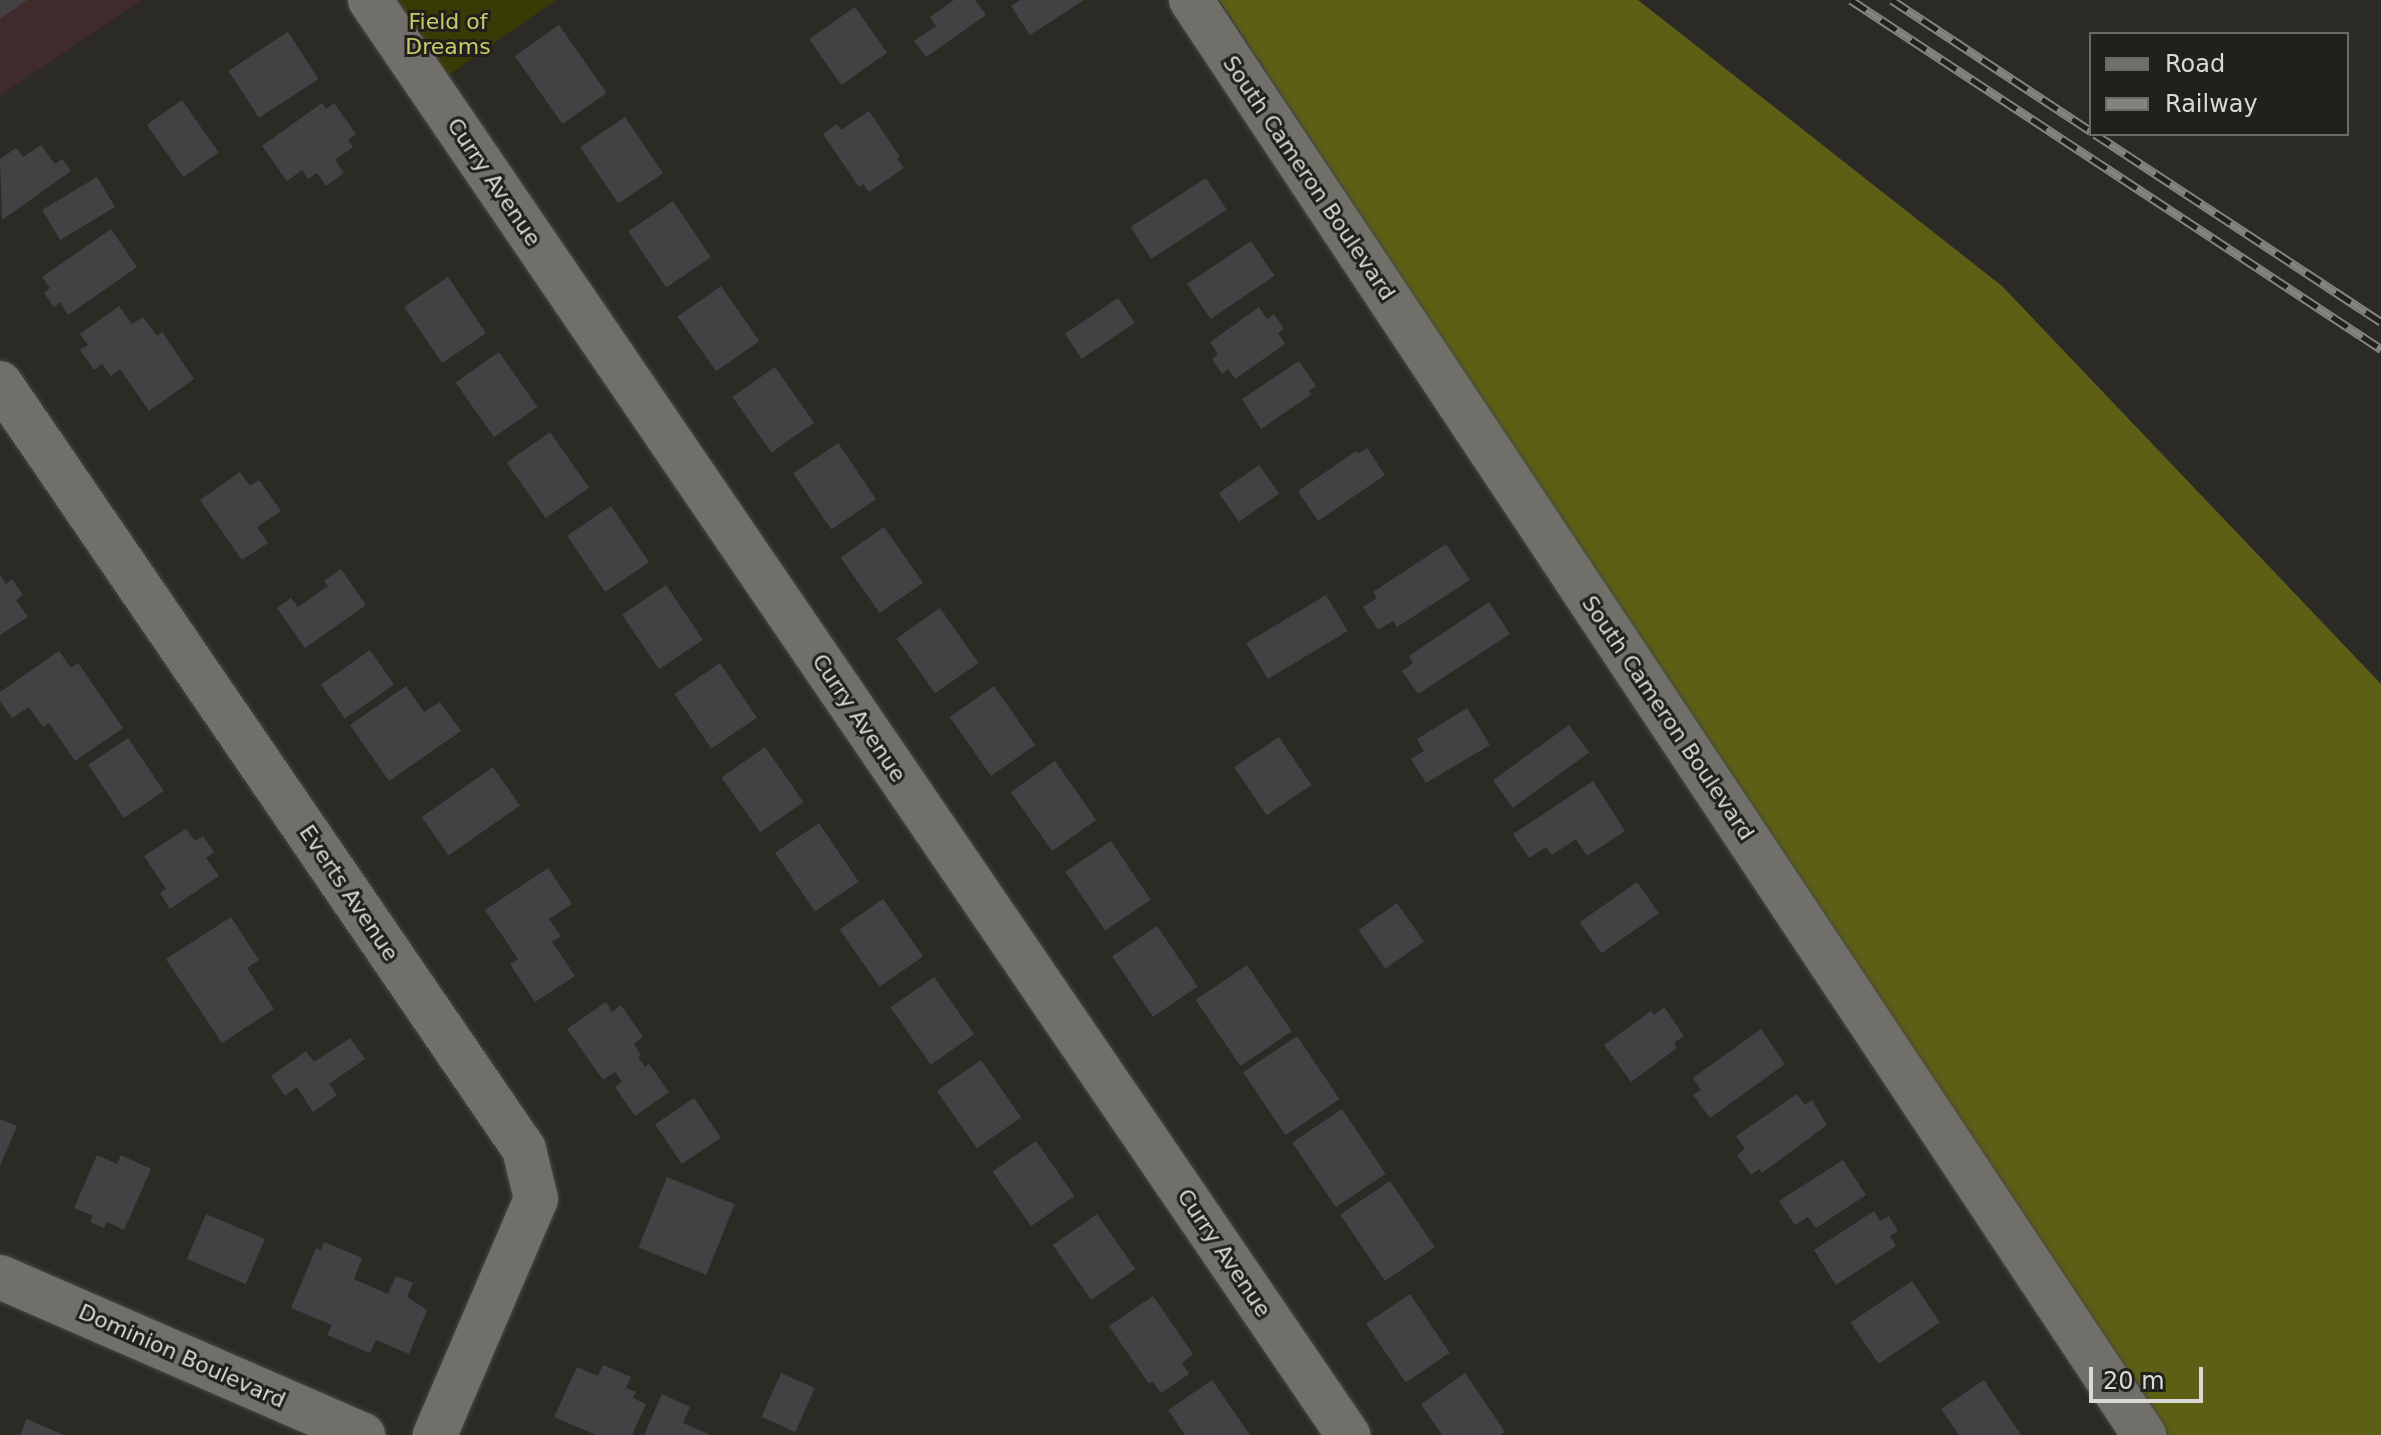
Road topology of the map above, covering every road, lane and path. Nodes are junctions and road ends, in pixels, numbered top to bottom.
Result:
1 (370, 0) edge
2 (1191, 0) edge
3 (0, 383) edge
4 (0, 1277) edge
5 (363, 1435) edge
6 (435, 1435) edge
7 (1348, 1435) edge
8 (2144, 1435) edge

1 - 7 street, Curry Avenue
2 - 8 street, South Cameron Boulevard
3 - 6 street, Everts Avenue
4 - 5 street, Dominion Boulevard

